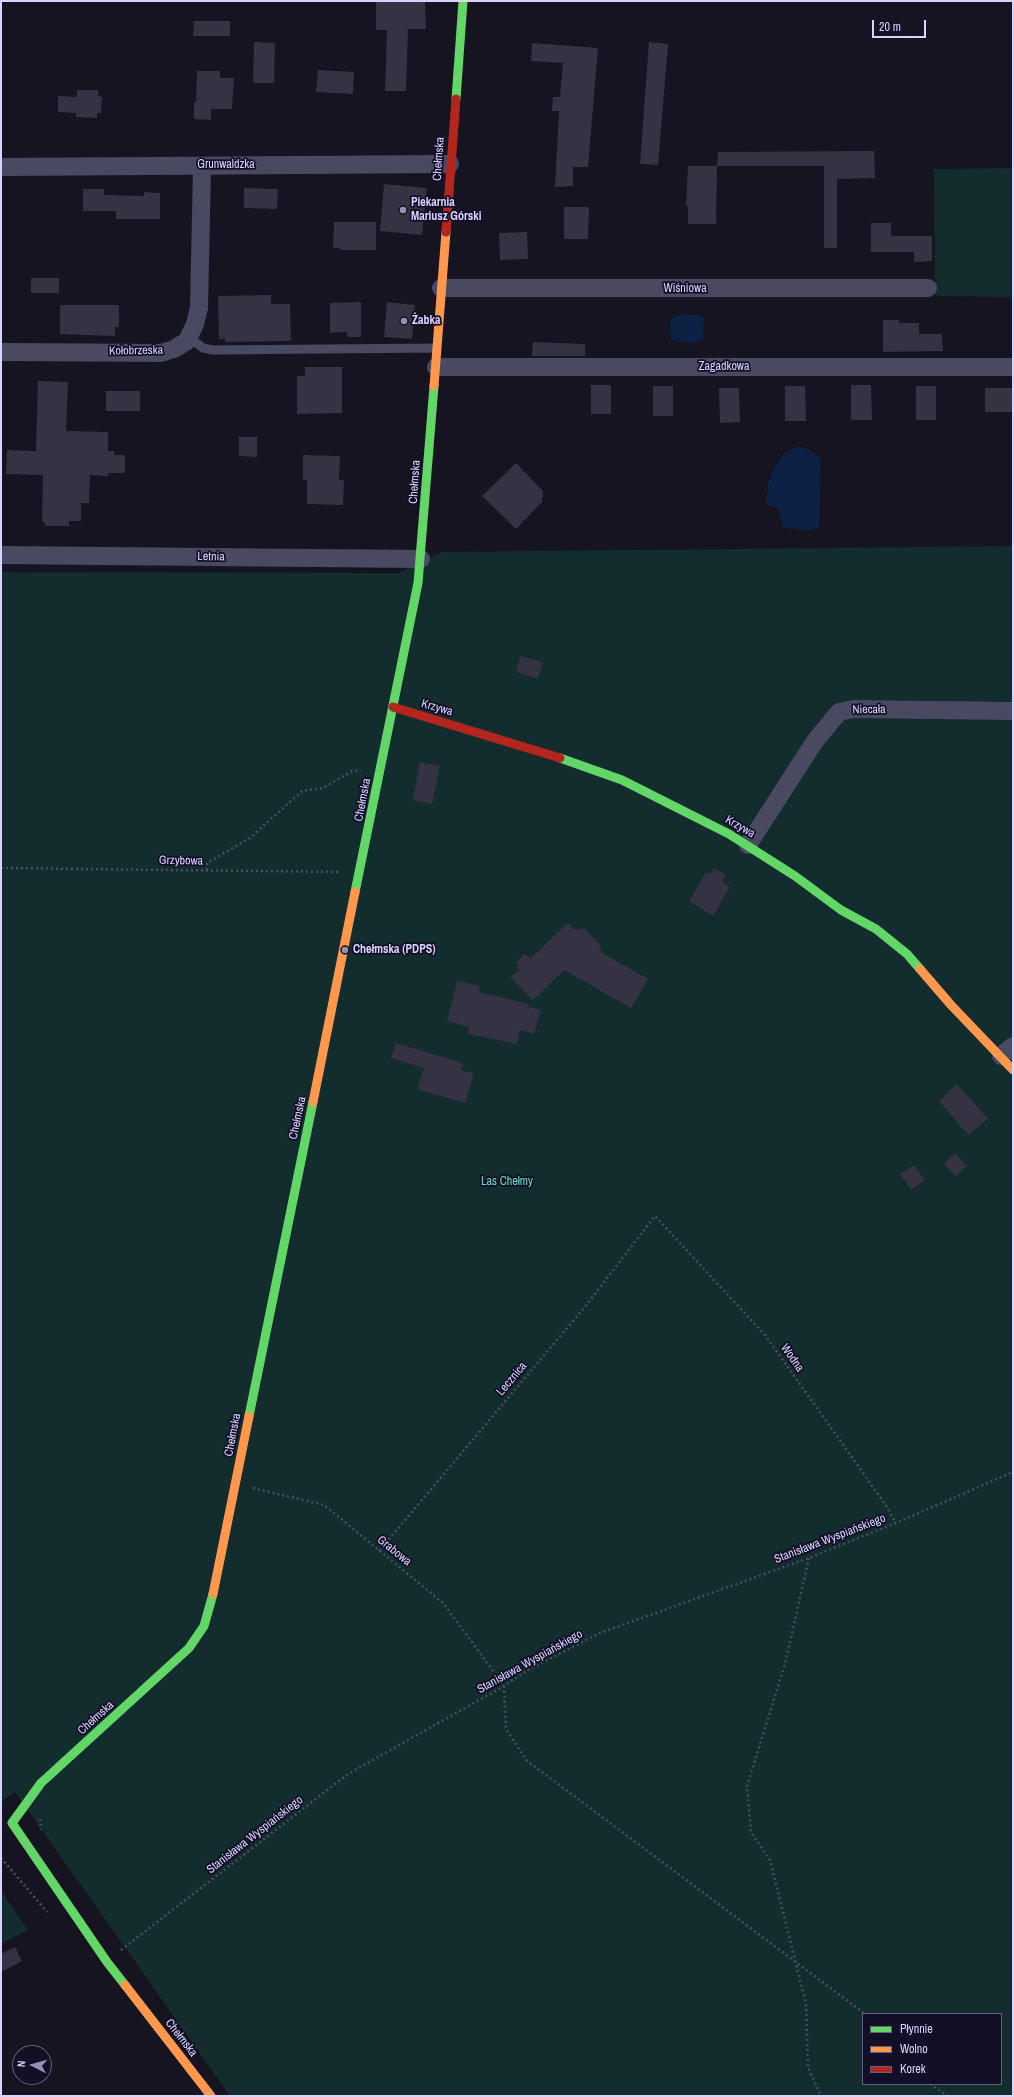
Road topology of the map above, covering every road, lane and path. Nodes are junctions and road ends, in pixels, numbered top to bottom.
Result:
1 (463, 1) edge
2 (450, 164) junction
3 (1, 166) edge
4 (202, 166) junction
5 (441, 288) junction
6 (928, 288) dead end
7 (189, 337) junction
8 (437, 348) junction
9 (1, 352) edge
10 (436, 367) junction
11 (1013, 367) edge
12 (1, 555) edge
13 (421, 560) junction
14 (394, 707) junction
15 (1013, 711) edge
16 (364, 769) dead end
17 (748, 845) junction
18 (1, 868) edge
19 (207, 870) junction
20 (361, 872) junction
21 (1007, 1051) edge
22 (1013, 1070) edge
23 (655, 1216) joint
24 (1013, 1472) edge
25 (236, 1483) junction
26 (896, 1524) junction
27 (379, 1551) junction
28 (809, 1558) junction
29 (504, 1686) junction
30 (6, 1826) edge
31 (795, 1961) junction
32 (107, 1962) junction
33 (863, 2013) edge
34 (932, 2085) edge
35 (211, 2096) edge
36 (821, 2096) edge
37 (948, 2096) edge

1 - 2 street, Chełmska
2 - 4 street, Grunwaldzka
2 - 5 street, Chełmska
3 - 4 street, Grunwaldzka
4 - 7 street
5 - 6 street, Wiśniowa
5 - 8 street, Chełmska
7 - 8 lane
7 - 9 street, Kołobrzeska
8 - 10 street, Chełmska
10 - 11 street, Zagadkowa
10 - 13 street, Chełmska
12 - 13 street, Letnia
13 - 14 street, Chełmska
14 - 17 street, Krzywa
14 - 20 street, Chełmska
15 - 17 street, Niecała
16 - 19 path
17 - 21 street, Krzywa
18 - 19 path, Grzybowa
19 - 20 path, Grzybowa
20 - 25 street, Chełmska
21 - 22 street, Krzywa
23 - 26 path, Wodna
23 - 27 path, Lecznica
24 - 26 path, Stanisława Wyspiańskiego
25 - 27 path, Grabowa
25 - 30 street, Chełmska
26 - 28 path, Stanisława Wyspiańskiego
27 - 29 path, Grabowa
28 - 29 path, Stanisława Wyspiańskiego
28 - 31 path
29 - 31 path
29 - 32 path, Stanisława Wyspiańskiego
30 - 32 street, Chełmska
31 - 33 path
31 - 36 path
32 - 35 street, Chełmska
34 - 37 path

